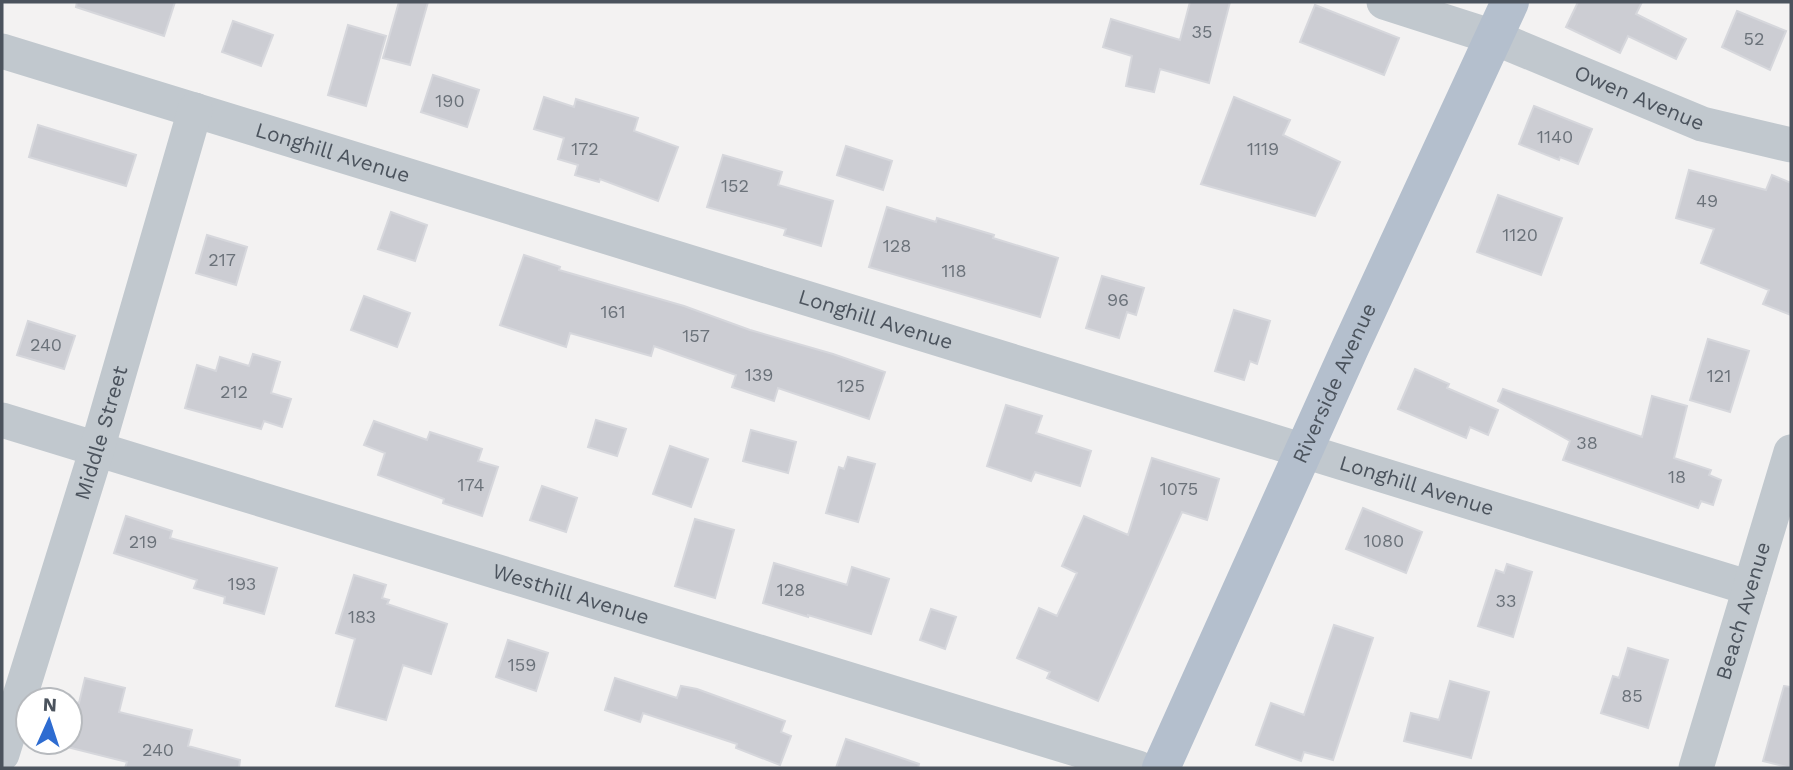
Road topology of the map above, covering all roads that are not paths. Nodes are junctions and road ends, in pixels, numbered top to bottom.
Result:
1 (1384, 2) edge
2 (1510, 2) edge
3 (1493, 37) junction
4 (2, 51) edge
5 (195, 110) junction
6 (1791, 145) edge
7 (2, 420) edge
8 (97, 449) junction
9 (1303, 450) junction
10 (1791, 452) edge
11 (1750, 587) junction
12 (2, 754) edge
13 (1138, 768) edge
14 (1161, 768) edge
15 (1696, 768) edge

1 - 3 street, Owen Avenue
2 - 3 main road, Riverside Avenue
3 - 6 street, Owen Avenue
3 - 9 main road, Riverside Avenue
4 - 5 street, Longhill Avenue
5 - 8 street, Middle Street
5 - 9 street, Longhill Avenue
7 - 8 street, Westhill Avenue
8 - 12 street, Middle Street
8 - 13 street, Westhill Avenue
9 - 11 street, Longhill Avenue
9 - 14 main road, Riverside Avenue
10 - 11 street, Beach Avenue
11 - 15 street, Beach Avenue

